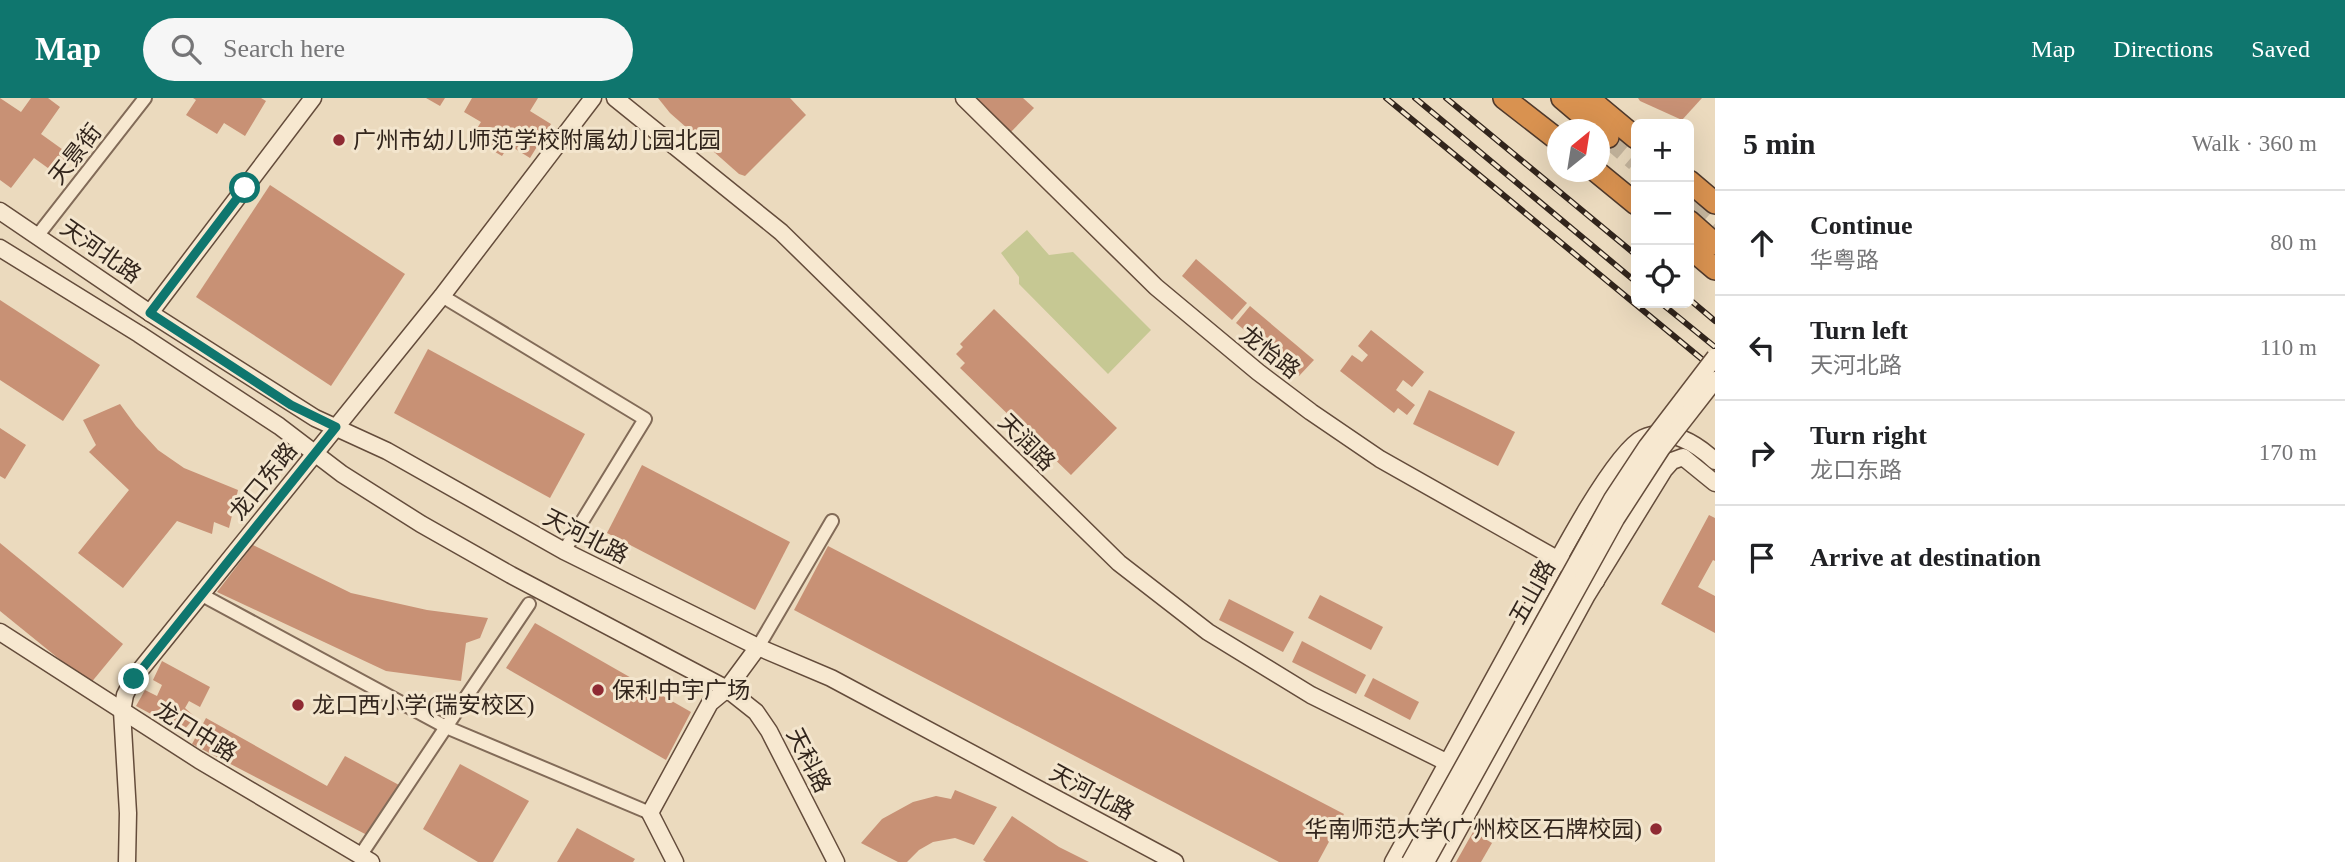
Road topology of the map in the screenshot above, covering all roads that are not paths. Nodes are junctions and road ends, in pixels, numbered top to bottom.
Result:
1 (145, 98) edge
2 (313, 98) edge
3 (593, 98) edge
4 (615, 98) edge
5 (964, 98) edge
6 (1504, 98) edge
7 (1562, 98) edge
8 (1588, 98) edge
9 (1587, 119) edge
10 (1547, 131) edge
11 (1631, 134) tunnel mouth
12 (1610, 177) edge
13 (1609, 182) edge
14 (1690, 182) edge
15 (1631, 186) edge
16 (1631, 200) edge
17 (1715, 202) edge
18 (0, 211) edge
19 (1694, 225) edge
20 (38, 235) junction
21 (1715, 244) edge
22 (0, 248) edge
23 (1694, 251) edge
24 (1715, 269) edge
25 (442, 296) junction
26 (150, 313) junction
27 (1715, 357) edge
28 (1715, 380) edge
29 (336, 427) junction
30 (314, 453) junction
31 (1715, 461) edge
32 (1715, 483) edge
33 (832, 521) dead end
34 (564, 551) junction
35 (1558, 561) junction
36 (1596, 581) junction
37 (202, 595) junction
38 (529, 604) dead end
39 (0, 632) edge
40 (758, 647) junction
41 (727, 689) junction
42 (122, 711) junction
43 (446, 727) junction
44 (1448, 763) junction
45 (650, 813) junction
46 (365, 859) edge
47 (127, 862) edge
48 (676, 862) edge
49 (836, 862) edge
50 (1175, 862) edge
51 (1393, 862) edge
52 (1410, 862) edge
53 (1426, 862) edge
54 (1441, 862) edge

1 - 20 street, 天景街
2 - 26 street
3 - 25 street, 龙口东路
4 - 44 street, 天润路
5 - 35 street, 龙怡路
6 - 10 highway
7 - 9 highway
8 - 11 highway
12 - 15 highway
13 - 16 highway
14 - 17 highway
18 - 20 street, 天河北路
19 - 21 highway
20 - 26 street, 天河北路
22 - 30 street
23 - 24 highway
25 - 29 street, 龙口东路
25 - 34 street
26 - 29 street, 天河北路
27 - 52 street, 五山路, bridge
28 - 53 street, 五山路, bridge
29 - 30 street, 龙口东路
29 - 34 street, 天河北路
30 - 37 street, 龙口东路
30 - 41 street
31 - 35 street
32 - 36 street
33 - 40 street
34 - 40 street, 天河北路
35 - 36 street, 龙怡路
35 - 44 street
36 - 54 street
37 - 42 street, 龙口东路
37 - 43 street
38 - 43 street
39 - 42 street, 龙口中路
40 - 41 street
40 - 50 street, 天河北路
41 - 45 street
41 - 49 street, 天科路
42 - 46 street, 龙口中路
42 - 47 street, 龙口东路
43 - 45 street
43 - 46 street
44 - 51 street
45 - 48 street

